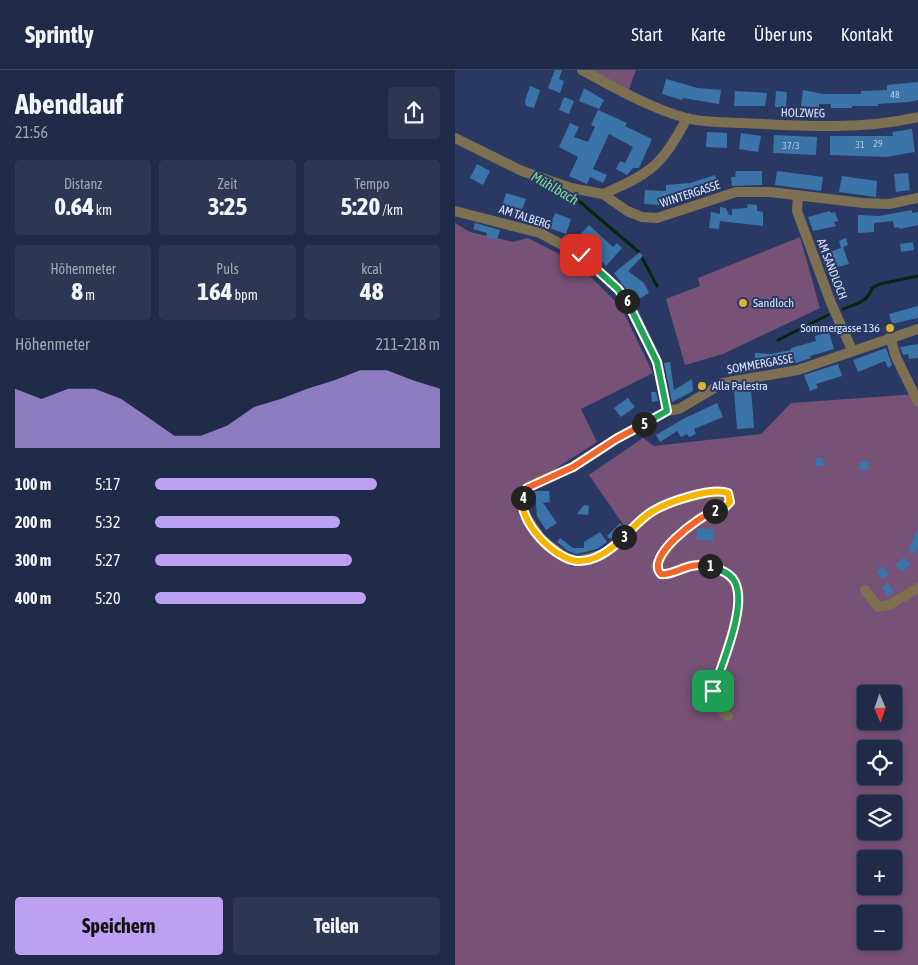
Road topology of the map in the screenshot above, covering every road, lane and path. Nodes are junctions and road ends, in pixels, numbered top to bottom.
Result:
1 (582, 70) edge
2 (918, 117) edge
3 (687, 118) junction
4 (455, 138) edge
5 (603, 194) junction
6 (798, 195) junction
7 (918, 198) edge
8 (455, 211) edge
9 (918, 329) edge
10 (890, 337) junction
11 (853, 350) junction
12 (918, 402) edge
13 (667, 411) junction
14 (918, 588) edge
15 (865, 590) dead end
16 (728, 716) dead end

1 - 3 street, HOLZWEG
2 - 3 street, HOLZWEG
3 - 5 street
4 - 5 street, WINTERGASSE
5 - 6 street, WINTERGASSE
6 - 7 street, WINTERGASSE
6 - 11 street, AM SANDLOCH
8 - 13 street, AM TALBERG
9 - 10 street, SOMMERGASSE
10 - 11 street, SOMMERGASSE
10 - 12 street
11 - 13 street, SOMMERGASSE
13 - 16 street, SOMMERGASSE
14 - 15 street

